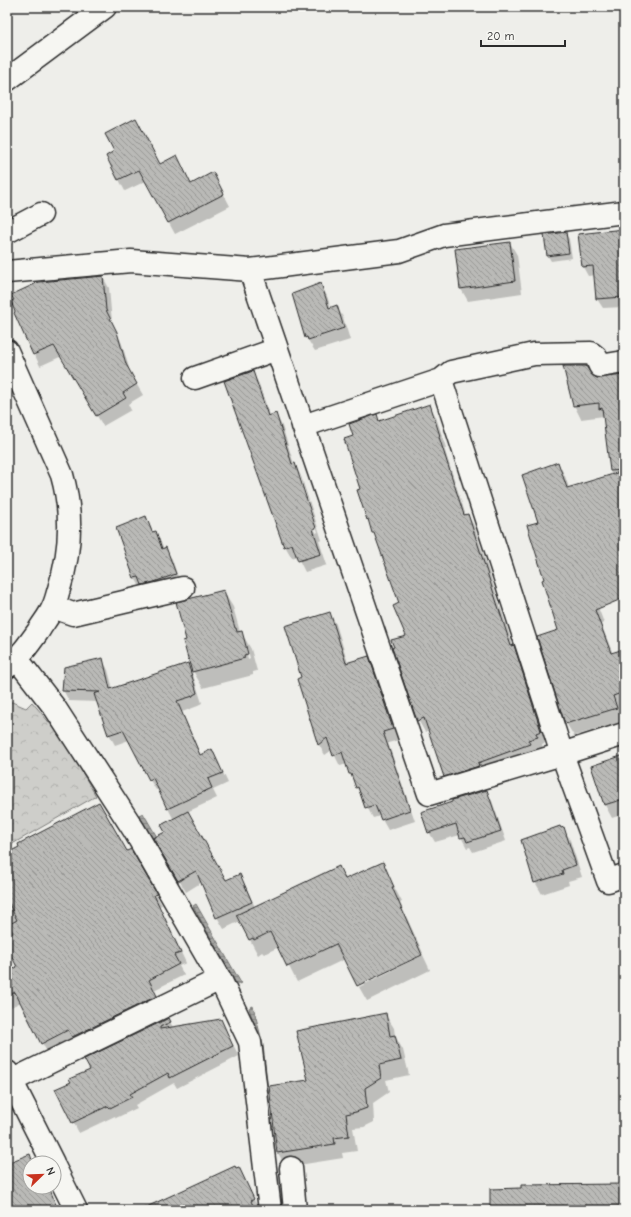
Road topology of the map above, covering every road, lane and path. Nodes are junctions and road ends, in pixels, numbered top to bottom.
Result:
1 (105, 7) edge
2 (7, 80) edge
3 (624, 212) edge
4 (41, 214) dead end
5 (7, 232) edge
6 (250, 270) junction
7 (7, 272) edge
8 (277, 349) junction
9 (7, 351) edge
10 (624, 362) edge
11 (196, 378) dead end
12 (441, 380) junction
13 (303, 426) junction
14 (183, 588) dead end
15 (53, 607) junction
16 (12, 663) edge
17 (624, 734) edge
18 (562, 754) junction
19 (624, 875) edge
20 (220, 979) junction
21 (9, 1077) edge
22 (48, 1155) edge
23 (291, 1168) dead end
24 (62, 1182) edge
25 (76, 1210) edge
26 (270, 1210) edge
27 (295, 1210) edge

1 - 2 street
3 - 6 street
4 - 5 street
6 - 7 street
6 - 8 street
8 - 11 street
8 - 13 street
9 - 15 street
10 - 12 street
12 - 13 street
12 - 18 street
13 - 18 street
14 - 15 street
15 - 16 street
16 - 20 street
17 - 18 street
18 - 19 street
20 - 21 street
20 - 26 street
21 - 22 street
23 - 27 street
24 - 25 street

